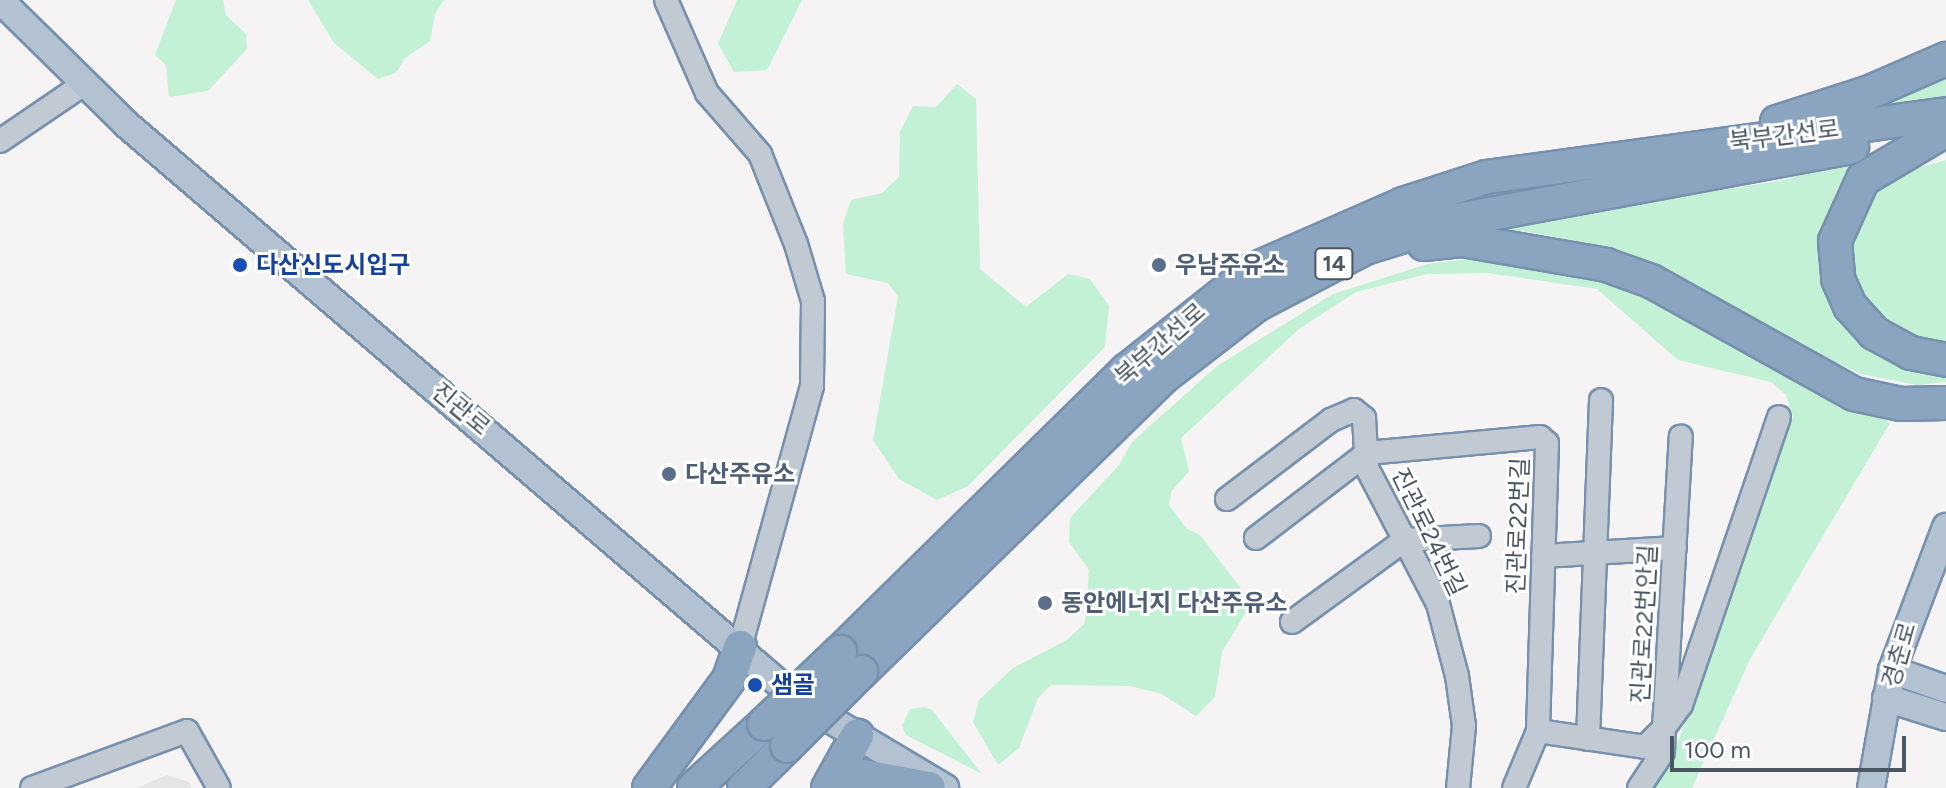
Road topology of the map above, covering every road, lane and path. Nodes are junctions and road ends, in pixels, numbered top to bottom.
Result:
1 (0, 0) edge
2 (666, 0) edge
3 (1946, 59) edge
4 (84, 84) junction
5 (1946, 114) edge
6 (1946, 130) edge
7 (0, 141) edge
8 (1720, 143) junction
9 (1365, 248) junction
10 (1946, 360) edge
11 (1601, 400) dead end
12 (1946, 403) edge
13 (1779, 417) dead end
14 (1681, 436) dead end
15 (1367, 453) junction
16 (1227, 499) dead end
17 (1946, 527) edge
18 (1479, 536) dead end
19 (1256, 538) dead end
20 (1405, 540) junction
21 (1675, 548) junction
22 (1595, 553) junction
23 (1543, 556) junction
24 (1292, 622) dead end
25 (740, 647) junction
26 (850, 662) junction
27 (1892, 670) junction
28 (1946, 689) edge
29 (1886, 698) junction
30 (1946, 717) edge
31 (1664, 728) junction
32 (1538, 731) junction
33 (857, 736) junction
34 (1588, 739) junction
35 (32, 788) edge
36 (219, 788) edge
37 (649, 788) edge
38 (694, 788) edge
39 (744, 788) edge
40 (828, 788) edge
41 (835, 788) edge
42 (929, 788) edge
43 (945, 788) edge
44 (1458, 788) edge
45 (1514, 788) edge
46 (1639, 788) edge
47 (1871, 788) edge

1 - 4 main road, 진관로
2 - 25 street
3 - 8 highway
4 - 7 street
4 - 25 main road, 진관로
5 - 8 highway, 북부간선로 / 14
6 - 9 highway, 북부간선로 / 14
6 - 10 highway
8 - 26 highway, 북부간선로 / 14
9 - 12 highway
9 - 26 highway, 북부간선로 / 14
11 - 22 street
13 - 31 street
14 - 21 street, 진관로22번안길
15 - 16 street, 진관로24번길
15 - 19 street
15 - 20 street, 진관로24번길
15 - 23 street, 진관로22번길
17 - 27 main road, 경춘로
18 - 20 street
20 - 24 street
20 - 44 street, 진관로24번길
21 - 22 street
21 - 31 street, 진관로22번안길
22 - 23 street
22 - 34 street
23 - 32 street, 진관로22번길
25 - 33 main road, 진관로
25 - 37 highway
26 - 38 highway, 북부간선로 / 14, bridge
26 - 39 highway, 북부간선로 / 14, bridge
27 - 28 main road
27 - 29 main road, 경춘로
29 - 30 main road
29 - 47 main road, 경춘로
31 - 34 street, 진관로22번안길
31 - 46 street
32 - 34 street, 진관로22번안길
32 - 45 street, 진관로22번길
33 - 40 highway
33 - 43 main road, 진관로
35 - 36 street
41 - 42 highway

